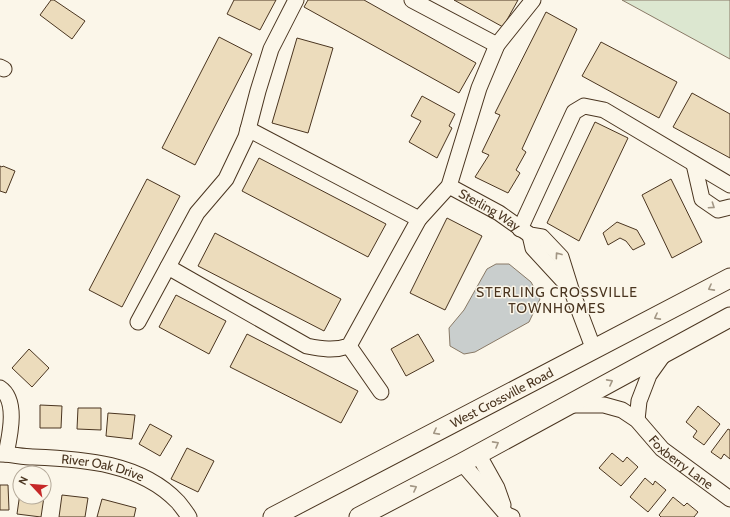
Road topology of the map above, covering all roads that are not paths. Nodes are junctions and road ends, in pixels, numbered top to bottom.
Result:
1 (296, 0) edge
2 (412, 0) edge
3 (532, 0) edge
4 (497, 45) junction
5 (248, 129) junction
6 (694, 164) junction
7 (730, 185) edge
8 (449, 186) junction
9 (730, 207) edge
10 (419, 219) junction
11 (525, 232) junction
12 (168, 267) junction
13 (730, 278) edge
14 (730, 318) edge
15 (138, 322) dead end
16 (349, 346) junction
17 (594, 350) junction
18 (664, 354) junction
19 (0, 388) edge
20 (381, 392) dead end
21 (568, 405) junction
22 (637, 420) junction
23 (3, 454) edge
24 (478, 454) junction
25 (462, 463) junction
26 (730, 499) edge
27 (507, 516) edge
28 (189, 517) edge
29 (273, 517) edge
30 (359, 517) edge

1 - 5 street
2 - 4 street
3 - 4 street
4 - 8 street
5 - 10 street
5 - 12 street
6 - 7 street
6 -> 9 street
6 - 11 street
8 - 10 street
8 - 11 street, Sterling Way
10 - 16 street
11 - 17 street, Sterling Way
12 - 15 street
12 - 16 street
13 -> 17 main road, West Crossville Road
14 - 18 main road
16 - 20 street
17 -> 29 main road, West Crossville Road
21 -> 18 main road
18 - 22 street
19 - 23 street
21 - 22 street, Foxberry Lane
24 -> 21 main road
22 - 26 street, Foxberry Lane
23 - 28 street, River Oak Drive
24 - 25 main road
24 - 27 street
25 - 27 street
30 -> 25 main road

